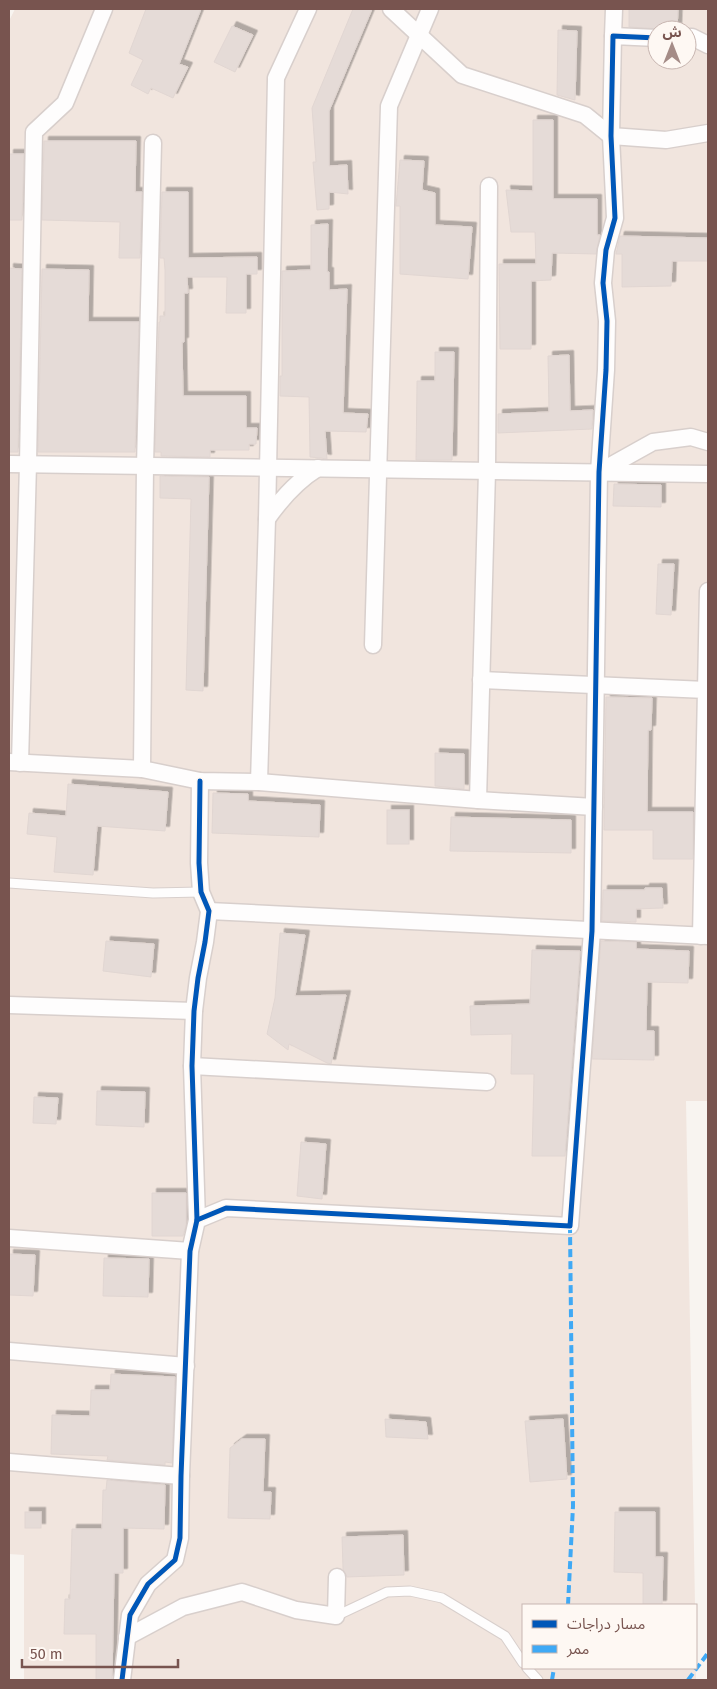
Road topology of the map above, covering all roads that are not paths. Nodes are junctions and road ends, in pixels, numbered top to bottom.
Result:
1 (104, 9) edge
2 (308, 9) edge
3 (391, 9) edge
4 (430, 9) edge
5 (614, 9) edge
6 (419, 33) junction
7 (613, 36) junction
8 (647, 38) edge
9 (708, 133) edge
10 (612, 136) junction
11 (152, 143) dead end
12 (489, 186) dead end
13 (708, 442) edge
14 (9, 464) edge
15 (28, 464) junction
16 (145, 466) junction
17 (268, 468) junction
18 (318, 468) junction
19 (378, 469) junction
20 (487, 471) junction
21 (599, 472) junction
22 (708, 474) edge
23 (267, 520) junction
24 (708, 591) edge
25 (373, 645) dead end
26 (481, 680) junction
27 (596, 685) junction
28 (707, 690) edge
29 (14, 762) edge
30 (142, 769) junction
31 (200, 781) junction
32 (259, 782) junction
33 (478, 800) junction
34 (594, 807) junction
35 (9, 883) edge
36 (201, 892) junction
37 (209, 911) junction
38 (592, 931) junction
39 (705, 936) edge
40 (9, 1005) edge
41 (194, 1011) junction
42 (192, 1066) junction
43 (487, 1082) dead end
44 (196, 1220) junction
45 (9, 1238) edge
46 (190, 1252) junction
47 (9, 1351) edge
48 (186, 1366) junction
49 (9, 1462) edge
50 (181, 1476) junction
51 (337, 1577) dead end
52 (336, 1616) junction
53 (127, 1637) junction
54 (522, 1661) edge
55 (528, 1669) edge
56 (122, 1680) edge
57 (538, 1680) edge

1 - 15 street
2 - 17 street
3 - 6 street
4 - 6 street
5 - 7 street
6 - 10 street
6 - 19 street
7 - 8 street
7 - 10 street
9 - 10 street
10 - 21 street
11 - 16 street
12 - 20 street
13 - 21 street
14 - 15 street
15 - 16 street
15 - 29 street
16 - 17 street
16 - 30 street
17 - 18 street
17 - 23 street
18 - 19 street
18 - 23 street
19 - 20 street
19 - 25 street
20 - 21 street
20 - 26 street
21 - 22 street
21 - 27 street
23 - 32 street
24 - 28 street
26 - 27 street
26 - 33 street
27 - 28 street
27 - 34 street
28 - 39 street
29 - 30 street
30 - 31 street
31 - 32 street
31 - 36 street
32 - 33 street
33 - 34 street
34 - 38 street
35 - 36 lane
36 - 37 street
37 - 38 street
37 - 41 street
38 - 39 street
38 - 44 street
40 - 41 street
41 - 42 street
42 - 43 street
42 - 44 street
44 - 46 street
45 - 46 street
46 - 48 street
47 - 48 street
48 - 50 street
49 - 50 street
50 - 53 street
51 - 52 street
52 - 53 street
52 - 54 lane
53 - 56 street
55 - 57 lane

